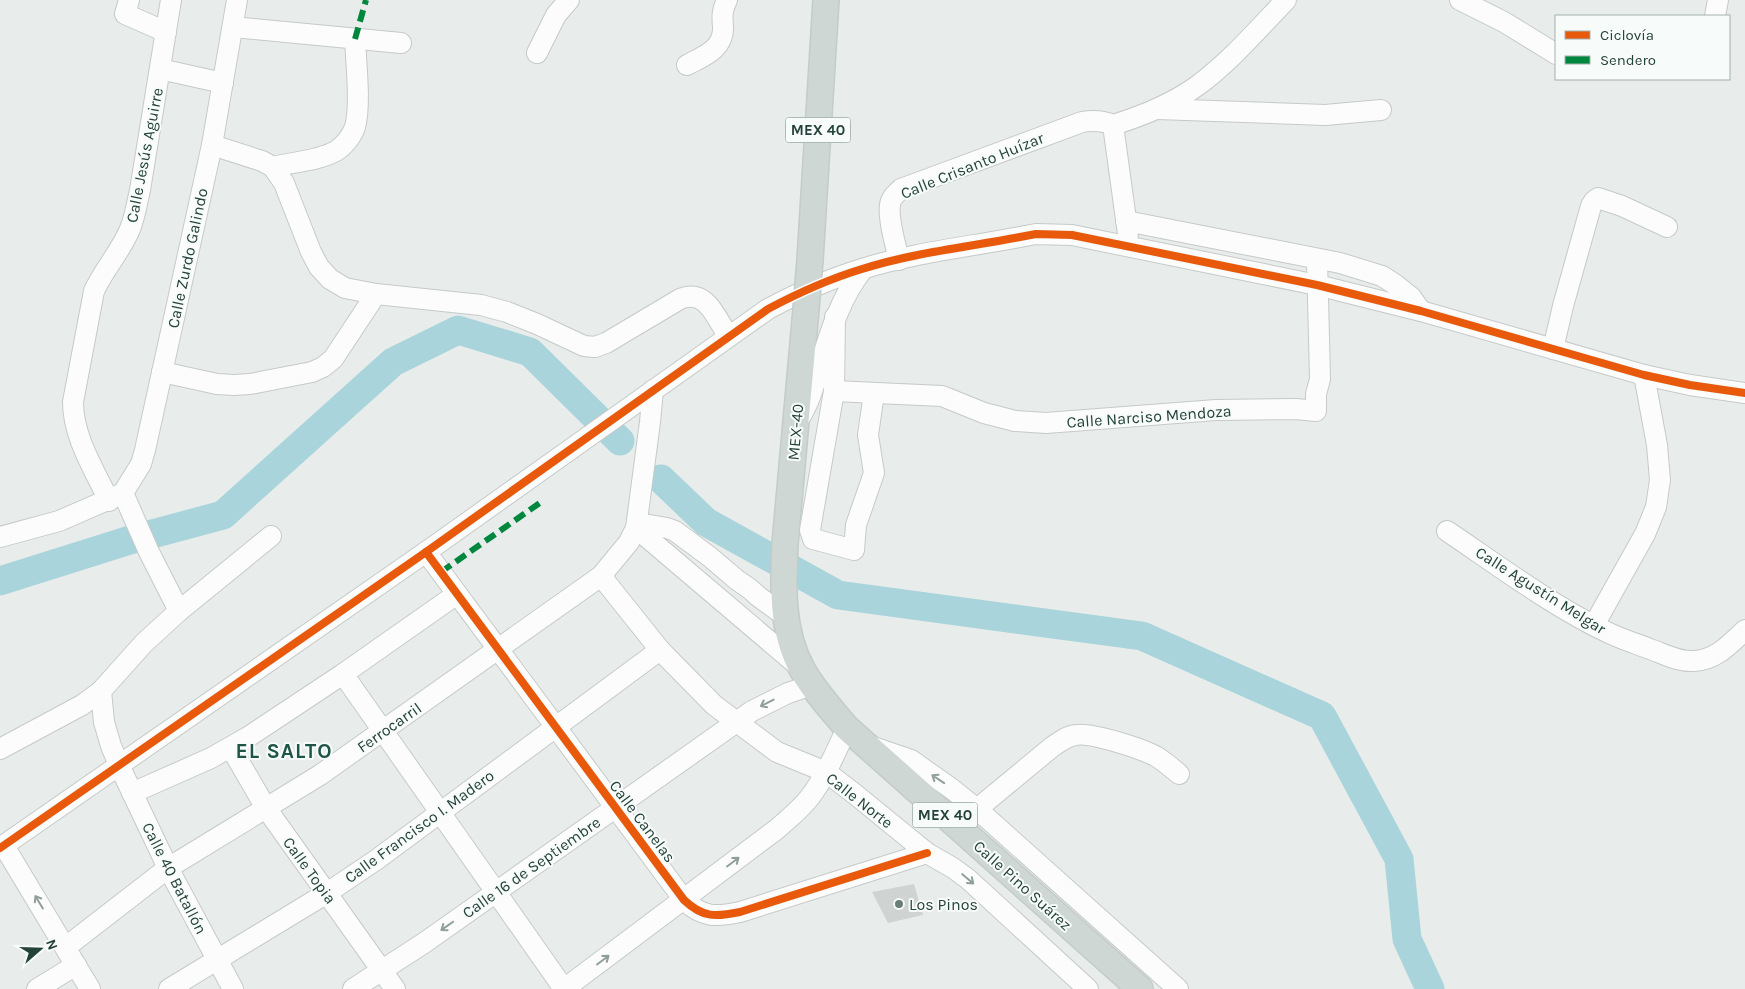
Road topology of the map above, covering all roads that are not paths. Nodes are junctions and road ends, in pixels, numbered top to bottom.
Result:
1 (171, 0) edge
2 (237, 0) edge
3 (569, 0) edge
4 (727, 0) edge
5 (826, 0) edge
6 (1286, 0) edge
7 (1460, 0) edge
8 (1718, 0) edge
9 (127, 7) edge
10 (1715, 15) edge
11 (233, 27) junction
12 (166, 32) junction
13 (355, 39) junction
14 (401, 44) dead end
15 (537, 53) dead end
16 (1555, 53) edge
17 (688, 65) dead end
18 (160, 69) junction
19 (223, 83) junction
20 (1155, 109) junction
21 (1381, 110) dead end
22 (1113, 124) junction
23 (212, 145) junction
24 (273, 167) junction
25 (1126, 221) junction
26 (1667, 227) dead end
27 (1236, 243) junction
28 (1130, 246) junction
29 (1317, 259) junction
30 (899, 260) junction
31 (1233, 268) junction
32 (863, 269) junction
33 (1317, 286) junction
34 (376, 294) junction
35 (1421, 311) junction
36 (836, 317) junction
37 (728, 336) junction
38 (1553, 349) junction
39 (162, 372) junction
40 (1644, 375) junction
41 (653, 390) junction
42 (834, 391) junction
43 (874, 393) junction
44 (1745, 393) edge
45 (796, 423) junction
46 (121, 501) junction
47 (636, 528) junction
48 (1447, 531) dead end
49 (271, 536) dead end
50 (0, 537) edge
51 (426, 552) junction
52 (601, 576) junction
53 (457, 594) junction
54 (179, 611) junction
55 (785, 616) junction
56 (1594, 625) junction
57 (1745, 630) edge
58 (499, 649) junction
59 (660, 650) junction
60 (343, 674) junction
61 (807, 677) junction
62 (101, 692) junction
63 (736, 722) junction
64 (555, 726) junction
65 (847, 728) junction
66 (384, 731) junction
67 (867, 745) junction
68 (231, 748) junction
69 (0, 749) edge
70 (119, 765) junction
71 (826, 772) junction
72 (1179, 774) dead end
73 (132, 793) junction
74 (615, 806) junction
75 (266, 808) junction
76 (977, 809) junction
77 (440, 811) junction
78 (2, 847) edge
79 (927, 853) junction
80 (168, 868) junction
81 (496, 891) junction
82 (327, 893) junction
83 (684, 900) junction
84 (66, 947) junction
85 (218, 961) junction
86 (76, 965) junction
87 (382, 971) junction
88 (37, 989) edge
89 (90, 989) edge
90 (168, 989) edge
91 (233, 989) edge
92 (353, 989) edge
93 (395, 989) edge
94 (564, 989) edge
95 (1088, 989) edge
96 (1140, 989) edge
97 (1178, 989) edge

1 - 12 street, Calle Jesús Aguirre
2 - 11 street, Calle Zurdo Galindo
3 - 15 street
4 - 17 street
5 - 45 main road, MEX-40 / MEX 40, bridge
6 - 20 street, Calle Crisanto Huízar
7 - 16 street
8 - 10 street
9 - 12 street
11 - 13 street
11 - 19 street, Calle Zurdo Galindo
12 - 18 street, Calle Jesús Aguirre
13 - 14 street
13 - 24 street
18 - 19 street
18 - 46 street, Calle Jesús Aguirre
19 - 23 street, Calle Zurdo Galindo
20 - 21 street
20 - 22 street, Calle Crisanto Huízar
22 - 25 street
22 - 30 street, Calle Crisanto Huízar
23 - 24 street
23 - 39 street, Calle Zurdo Galindo
24 - 34 street
25 - 27 street
25 - 28 street
26 - 38 street
27 - 29 street
27 - 31 street
28 - 30 street
28 - 31 street
29 - 33 street, Calle Narciso Mendoza
29 - 35 street
30 - 32 street
31 - 33 street
32 - 36 street
32 - 37 street
33 - 35 street
33 - 43 street, Calle Narciso Mendoza
34 - 37 street
34 - 39 street
35 - 38 street
36 - 42 street
36 - 45 street
37 - 41 street
38 - 40 street
39 - 46 street, Calle Zurdo Galindo
40 - 44 street
40 - 56 street
41 - 47 street, Ferrocarril
41 - 51 street
42 - 43 street, Calle Narciso Mendoza
42 - 43 street
45 - 55 main road, MEX-40 / MEX 40
46 - 50 street
46 - 54 street, Calle Jesús Aguirre
47 - 52 street, Ferrocarril
47 - 55 street
47 - 61 street
48 - 56 street, Calle Agustín Melgar
49 - 54 street
51 - 53 street, Calle Canelas
51 - 70 street
52 - 58 street, Ferrocarril
52 - 59 street
53 - 58 street, Calle Canelas
53 - 60 street
54 - 62 street
55 - 61 main road, Calle Pino Suárez / MEX 40
56 - 57 street, Calle Agustín Melgar
58 - 64 street, Calle Canelas
58 - 66 street, Ferrocarril
59 - 63 street
59 - 64 street, Calle Francisco I. Madero
60 - 66 street
60 - 68 street
61 -> 63 street, Calle 16 de Septiembre
61 - 65 main road, Calle Pino Suárez / MEX 40
62 - 69 street
62 - 70 street, Calle 40 Batallón
63 - 71 street, Calle Norte
63 - 74 street, Calle 16 de Septiembre
64 - 74 street, Calle Canelas
64 - 77 street, Calle Francisco I. Madero
65 - 67 main road, Calle Pino Suárez / MEX 40
65 - 71 street
66 - 75 street, Ferrocarril
66 - 77 street
76 -> 67 street
67 - 96 main road, Calle Pino Suárez / MEX 40
68 - 73 street
68 - 75 street, Calle Topia
70 - 73 street, Calle 40 Batallón
70 - 78 street
71 - 79 street, Calle Norte
83 -> 71 street
72 - 76 street
73 - 80 street, Calle 40 Batallón
74 - 81 street, Calle 16 de Septiembre
74 - 83 street, Calle Canelas
75 - 80 street, Ferrocarril
75 - 82 street, Calle Topia
76 - 97 street
77 - 81 street
77 - 82 street, Calle Francisco I. Madero
84 -> 78 street
79 - 83 street, Calle Canelas
79 -> 95 street, Calle Norte
80 - 84 street, Ferrocarril
80 - 85 street, Calle 40 Batallón
81 -> 87 street, Calle 16 de Septiembre
81 - 94 street
82 - 85 street, Calle Francisco I. Madero
82 - 87 street, Calle Topia
94 -> 83 street
84 - 86 street
85 - 90 street, Calle Francisco I. Madero
85 - 91 street, Calle 40 Batallón
86 - 88 street
86 - 89 street
87 - 92 street, Calle 16 de Septiembre
87 - 93 street, Calle Topia

